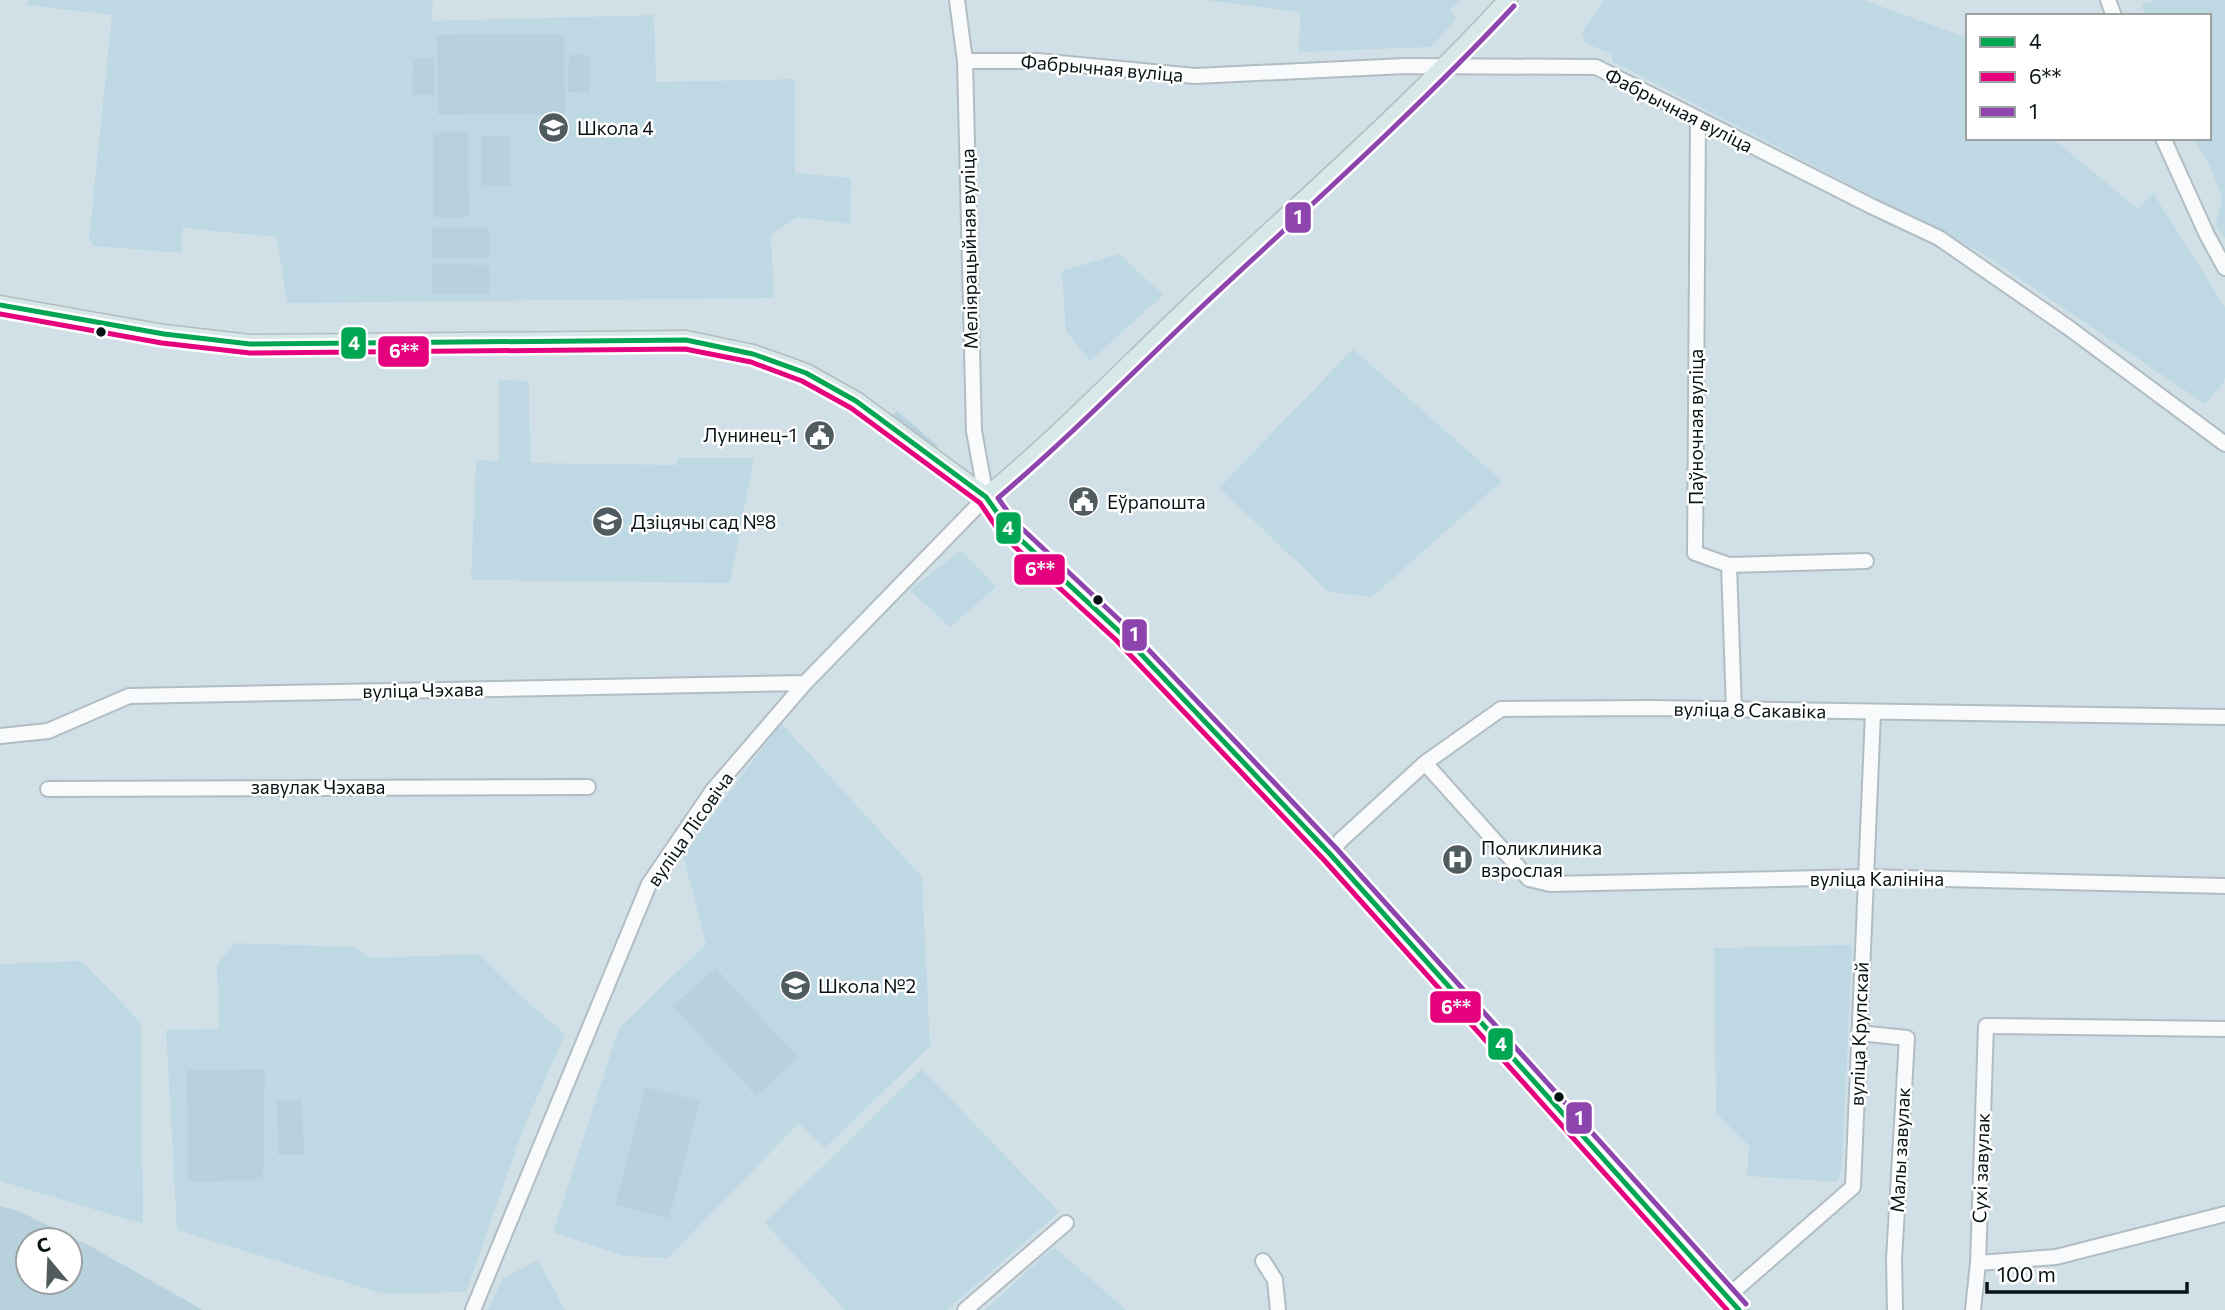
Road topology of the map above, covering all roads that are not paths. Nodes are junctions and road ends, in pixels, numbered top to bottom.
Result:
1 (957, 0) edge
2 (1508, 0) edge
3 (965, 61) junction
4 (1448, 65) junction
5 (1698, 120) junction
6 (2164, 140) edge
7 (2225, 268) edge
8 (0, 305) edge
9 (2225, 444) edge
10 (986, 497) junction
11 (1866, 561) dead end
12 (1729, 565) junction
13 (805, 683) junction
14 (1734, 710) junction
15 (1873, 713) junction
16 (2225, 717) edge
17 (0, 736) edge
18 (1425, 764) junction
19 (588, 787) dead end
20 (48, 789) dead end
21 (1330, 854) junction
22 (1866, 877) junction
23 (2225, 886) edge
24 (2225, 1029) edge
25 (1859, 1033) junction
26 (2225, 1214) edge
27 (1066, 1223) dead end
28 (1263, 1261) dead end
29 (1978, 1263) junction
30 (1733, 1304) edge
31 (473, 1310) edge
32 (965, 1310) edge
33 (1278, 1310) edge
34 (1895, 1310) edge
35 (1973, 1310) edge

1 - 3 street, Меліярацыйная вуліца
2 - 4 main road
3 - 4 street, Фабрычная вуліца
3 - 10 street, Меліярацыйная вуліца
4 - 5 street, Фабрычная вуліца
4 - 10 main road
5 - 9 street, Фабрычная вуліца
5 - 12 street, Паўночная вуліца
6 - 7 street
8 - 10 main road
10 - 13 street, вуліца Лісовіча
10 - 21 main road
11 - 12 street
12 - 14 street
13 - 17 street, вуліца Чэхава
13 - 31 street, вуліца Лісовіча
14 - 15 street, вуліца 8 Сакавіка
14 - 18 street, вуліца 8 Сакавіка
15 - 16 street, вуліца 8 Сакавіка
15 - 22 street, вуліца Крупскай
18 - 21 street, вуліца 8 Сакавіка
18 - 22 street, вуліца Калініна
19 - 20 street, завулак Чэхава
21 - 30 main road
22 - 23 street, вуліца Калініна
22 - 25 street, вуліца Крупскай
24 - 29 street, Сухі завулак
25 - 30 street, вуліца Крупскай
25 - 34 street, Малы завулак
26 - 29 street
27 - 32 street
28 - 33 street
29 - 35 street, Сухі завулак

